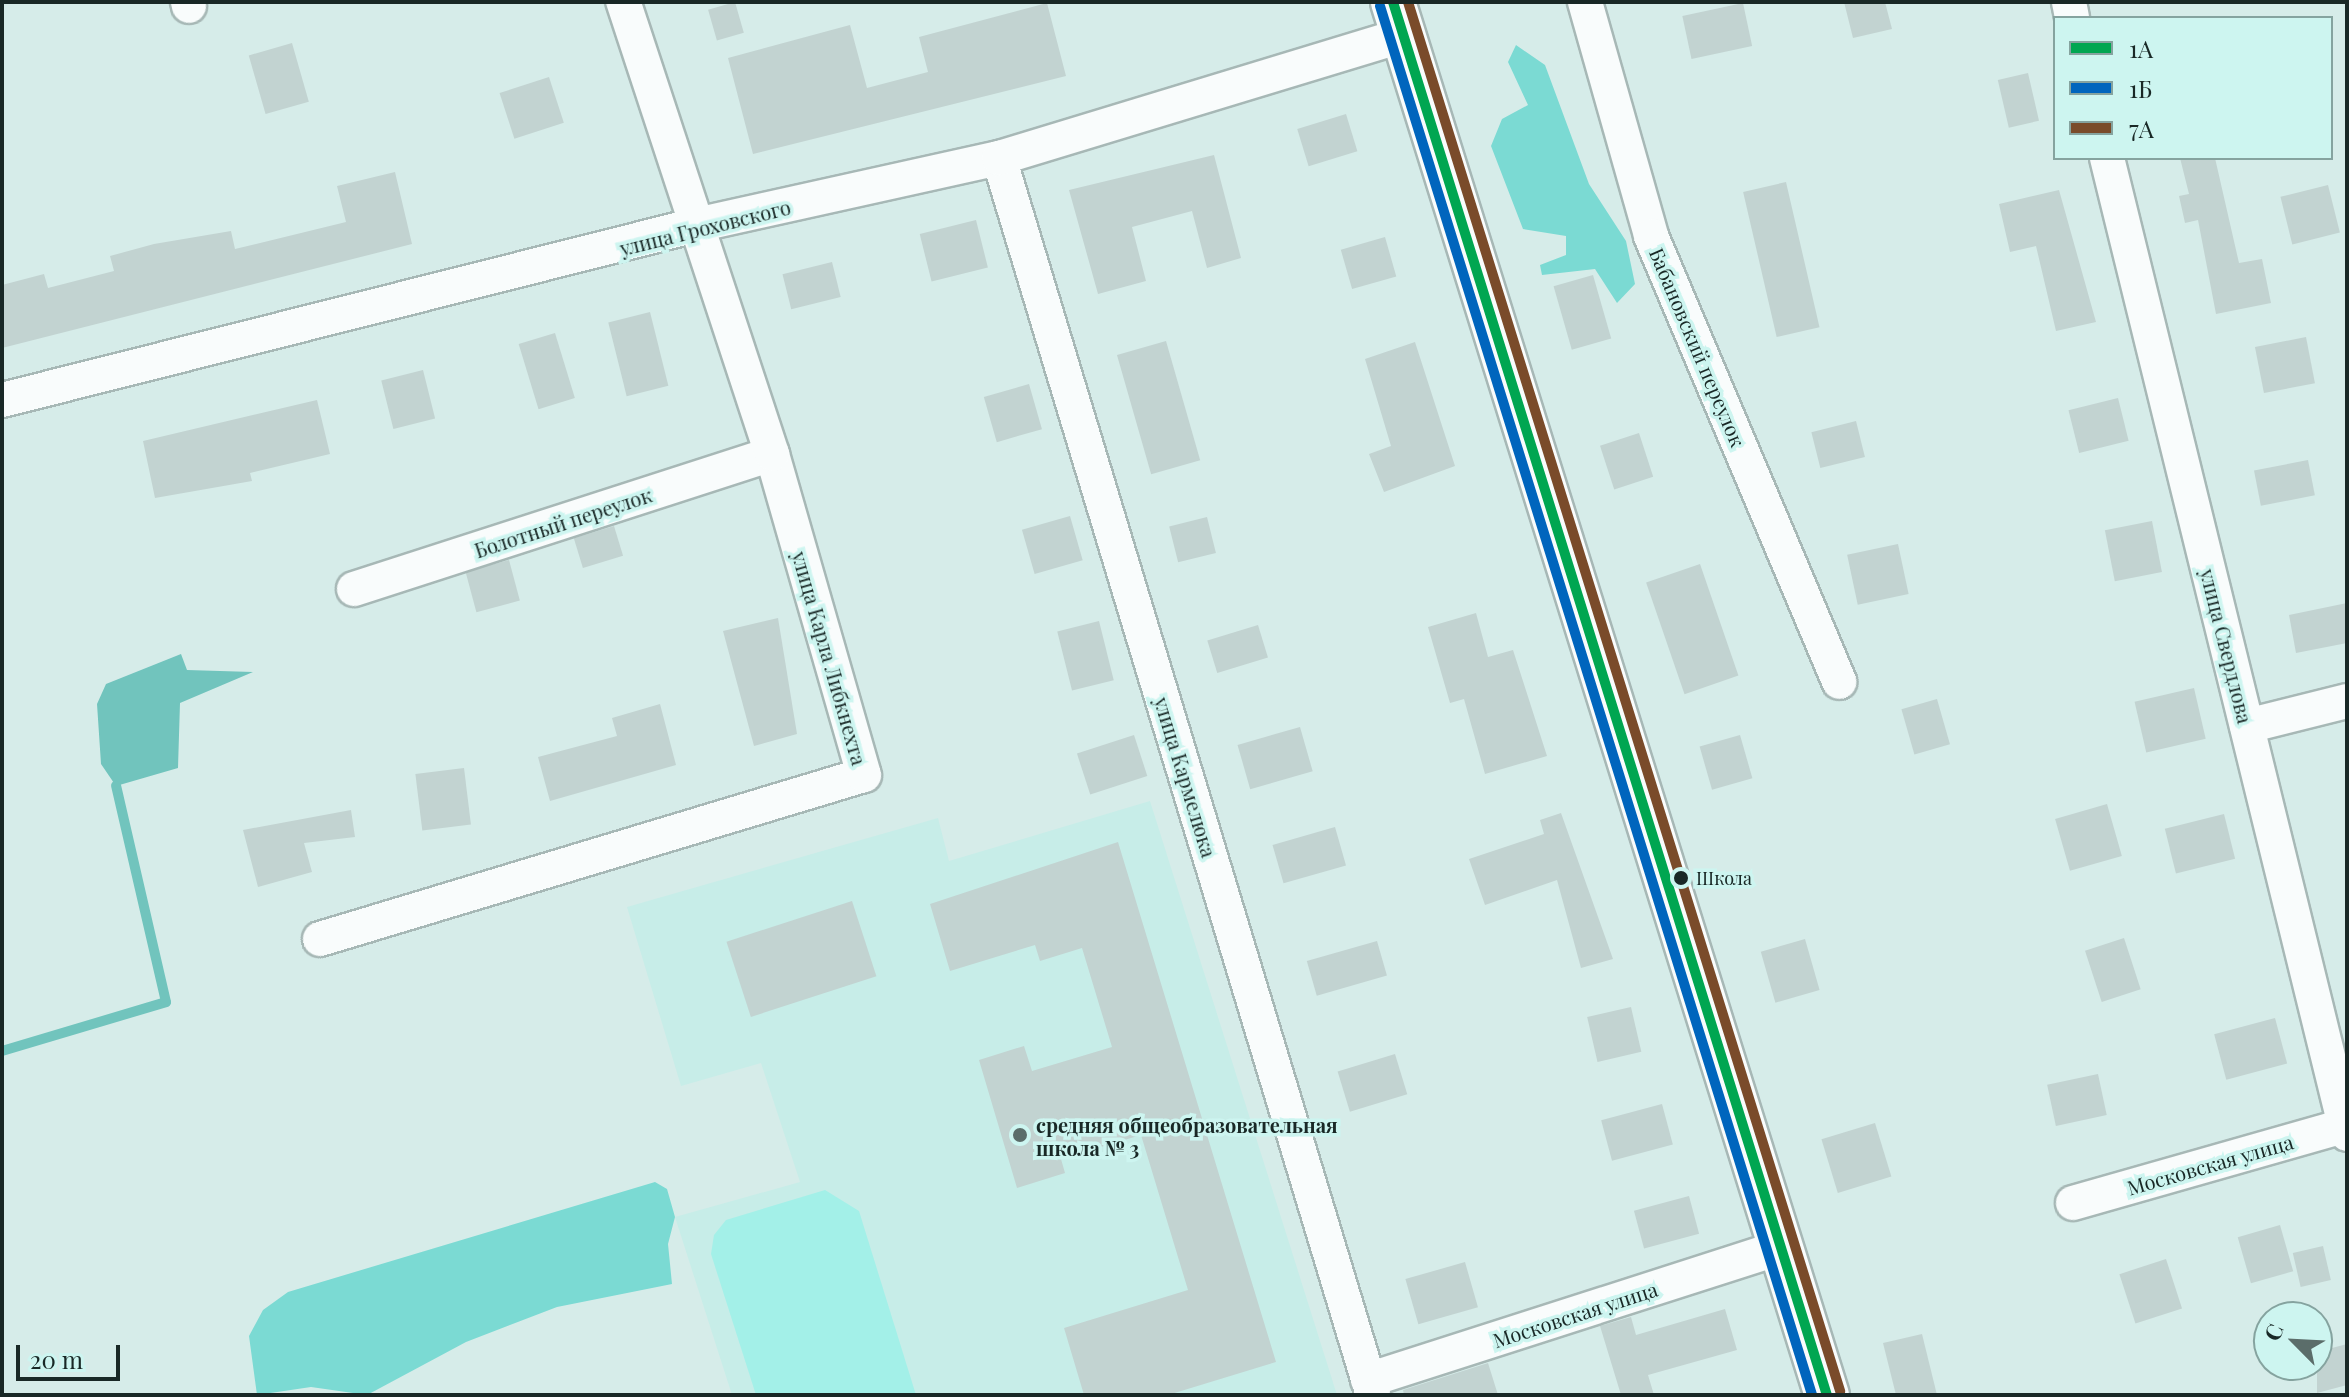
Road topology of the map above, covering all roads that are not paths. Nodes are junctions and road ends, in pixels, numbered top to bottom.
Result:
1 (623, 2) edge
2 (1585, 2) edge
3 (1398, 18) edge
4 (999, 158) junction
5 (2107, 160) edge
6 (692, 226) junction
7 (2, 400) edge
8 (772, 454) junction
9 (354, 589) dead end
10 (1839, 682) dead end
11 (2347, 701) edge
12 (2247, 726) junction
13 (320, 939) dead end
14 (2346, 1128) edge
15 (2073, 1203) dead end
16 (1782, 1247) junction
17 (1371, 1388) edge
18 (1827, 1395) edge

1 - 6 street, улица Карла Либкнехта
2 - 10 street, Бабановский переулок
3 - 4 street, улица Гроховского
3 - 16 main road
4 - 6 street, улица Гроховского
4 - 17 street, улица Кармелюка
5 - 12 street, улица Свердлова
6 - 7 street, улица Гроховского
6 - 8 street, улица Карла Либкнехта
8 - 9 street, Болотный переулок
8 - 13 street, улица Карла Либкнехта
11 - 12 street
12 - 14 street, улица Свердлова
14 - 15 street, Московская улица
16 - 17 street, Московская улица
16 - 18 main road

